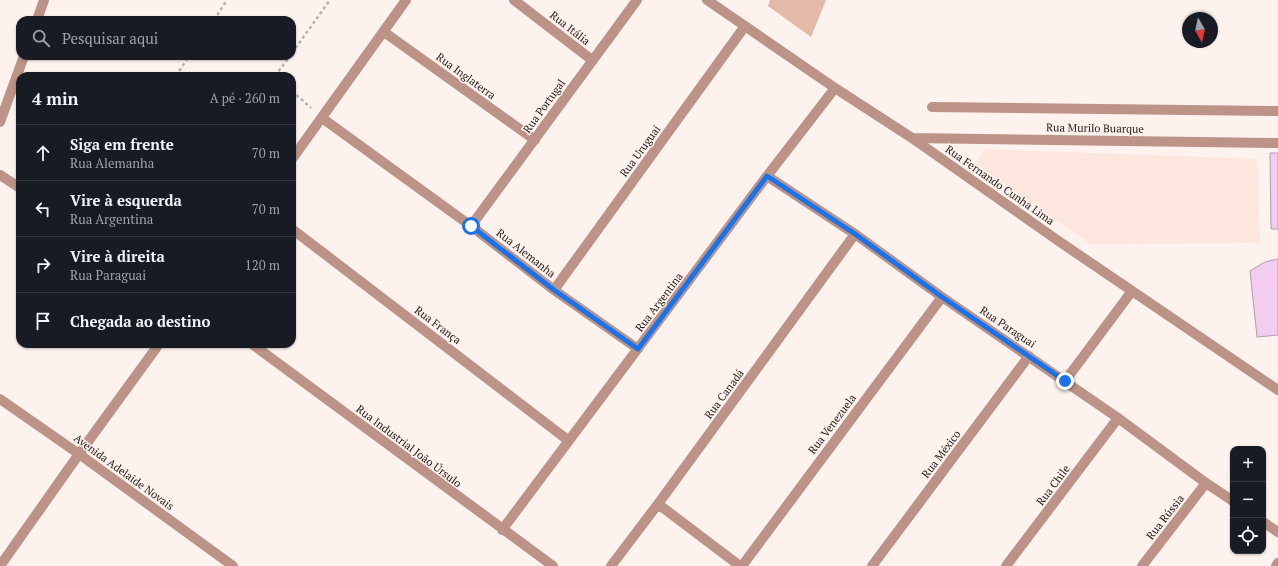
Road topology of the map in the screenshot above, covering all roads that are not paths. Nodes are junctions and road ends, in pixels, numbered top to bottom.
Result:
1 (44, 0) edge
2 (406, 0) edge
3 (514, 0) edge
4 (637, 0) edge
5 (707, 0) edge
6 (38, 16) edge
7 (745, 26) junction
8 (384, 32) junction
9 (23, 60) edge
10 (592, 60) junction
11 (18, 72) edge
12 (16, 78) edge
13 (835, 88) junction
14 (932, 107) dead end
15 (1278, 111) edge
16 (322, 118) junction
17 (0, 122) edge
18 (912, 138) junction
19 (535, 140) junction
20 (1278, 143) edge
21 (296, 154) edge
22 (0, 175) edge
23 (767, 176) junction
24 (16, 185) edge
25 (471, 226) junction
26 (296, 232) edge
27 (855, 234) junction
28 (554, 290) junction
29 (1132, 291) junction
30 (942, 297) junction
31 (156, 348) edge
32 (257, 348) edge
33 (638, 349) junction
34 (1030, 356) junction
35 (1065, 381) junction
36 (1278, 390) edge
37 (0, 399) edge
38 (1118, 418) junction
39 (569, 440) junction
40 (79, 454) junction
41 (1206, 483) junction
42 (1230, 499) edge
43 (658, 504) junction
44 (1266, 524) edge
45 (502, 530) junction
46 (1278, 532) edge
47 (1278, 563) edge
48 (0, 566) edge
49 (233, 566) edge
50 (553, 566) edge
51 (611, 566) edge
52 (741, 566) edge
53 (872, 566) edge
54 (1006, 566) edge
55 (1142, 566) edge
56 (1276, 566) edge

1 - 6 street
2 - 8 street
3 - 10 street, Rua Itália
4 - 10 street, Rua Portugal
5 - 7 street, Rua Fernando Cunha Lima
7 - 13 street, Rua Fernando Cunha Lima
7 - 28 street, Rua Uruguai
8 - 16 street
8 - 19 street, Rua Inglaterra
9 - 11 street
10 - 19 street, Rua Portugal
12 - 17 street
13 - 18 street, Rua Fernando Cunha Lima
13 - 23 street, Rua Argentina
14 - 15 street
16 - 21 street
16 - 25 street, Rua Alemanha
18 - 20 street, Rua Murilo Buarque
18 - 29 street, Rua Fernando Cunha Lima
19 - 25 street, Rua Portugal
22 - 24 street
23 - 27 street, Rua Paraguai
23 - 33 street, Rua Argentina
25 - 28 street, Rua Alemanha
26 - 39 street, Rua França
27 - 30 street, Rua Paraguai
27 - 43 street, Rua Canadá
28 - 33 street, Rua Alemanha
29 - 35 street
29 - 36 street, Rua Fernando Cunha Lima
30 - 34 street, Rua Paraguai
30 - 52 street, Rua Venezuela
31 - 40 street
32 - 45 street, Rua Industrial João Úrsulo
33 - 39 street, Rua Argentina
34 - 35 street, Rua Paraguai
34 - 53 street, Rua México
35 - 38 street, Rua Paraguai
37 - 40 street, Avenida Adelaide Novais
38 - 41 street, Rua Paraguai
38 - 54 street, Rua Chile
39 - 45 street, Rua Argentina
40 - 48 street
40 - 49 street, Avenida Adelaide Novais
41 - 42 street, Rua Paraguai
41 - 55 street, Rua Rússia
43 - 51 street, Rua Canadá
43 - 52 street
44 - 46 street
45 - 50 street, Rua Industrial João Úrsulo
47 - 56 street

